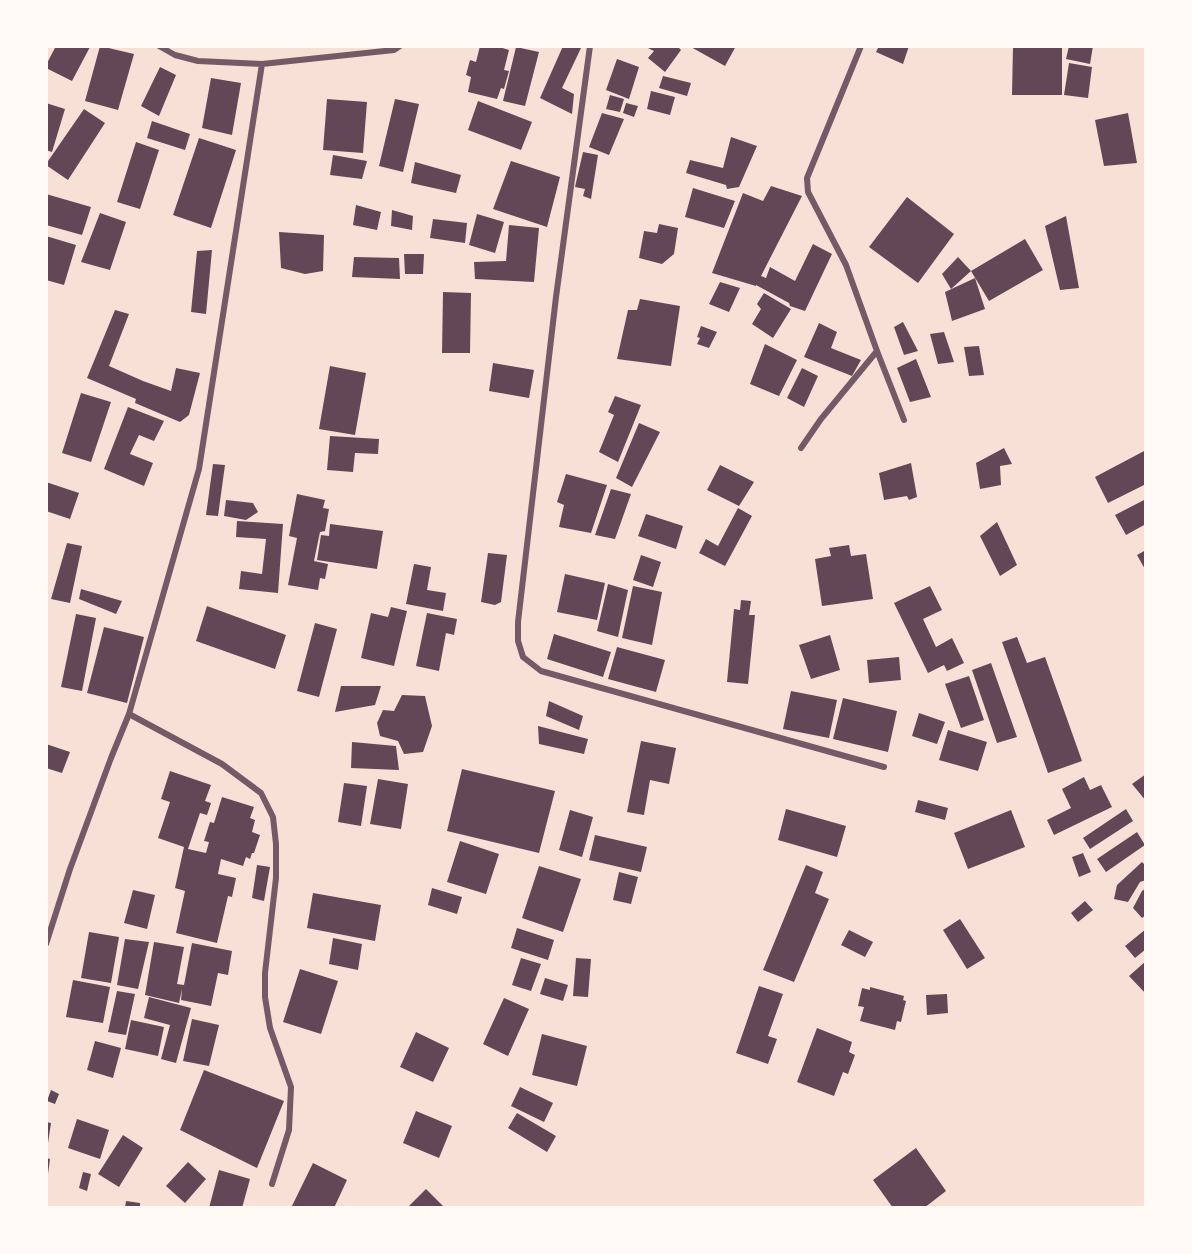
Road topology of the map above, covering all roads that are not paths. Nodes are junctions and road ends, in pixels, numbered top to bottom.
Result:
1 (159, 46) edge
2 (400, 46) edge
3 (590, 46) edge
4 (861, 46) edge
5 (262, 64) junction
6 (877, 351) junction
7 (904, 420) dead end
8 (801, 448) dead end
9 (129, 714) junction
10 (884, 767) dead end
11 (46, 944) edge
12 (272, 1184) dead end

1 - 5 street
2 - 5 street
3 - 10 street
4 - 6 street
5 - 9 street
6 - 7 street
6 - 8 street
9 - 11 street
9 - 12 street

